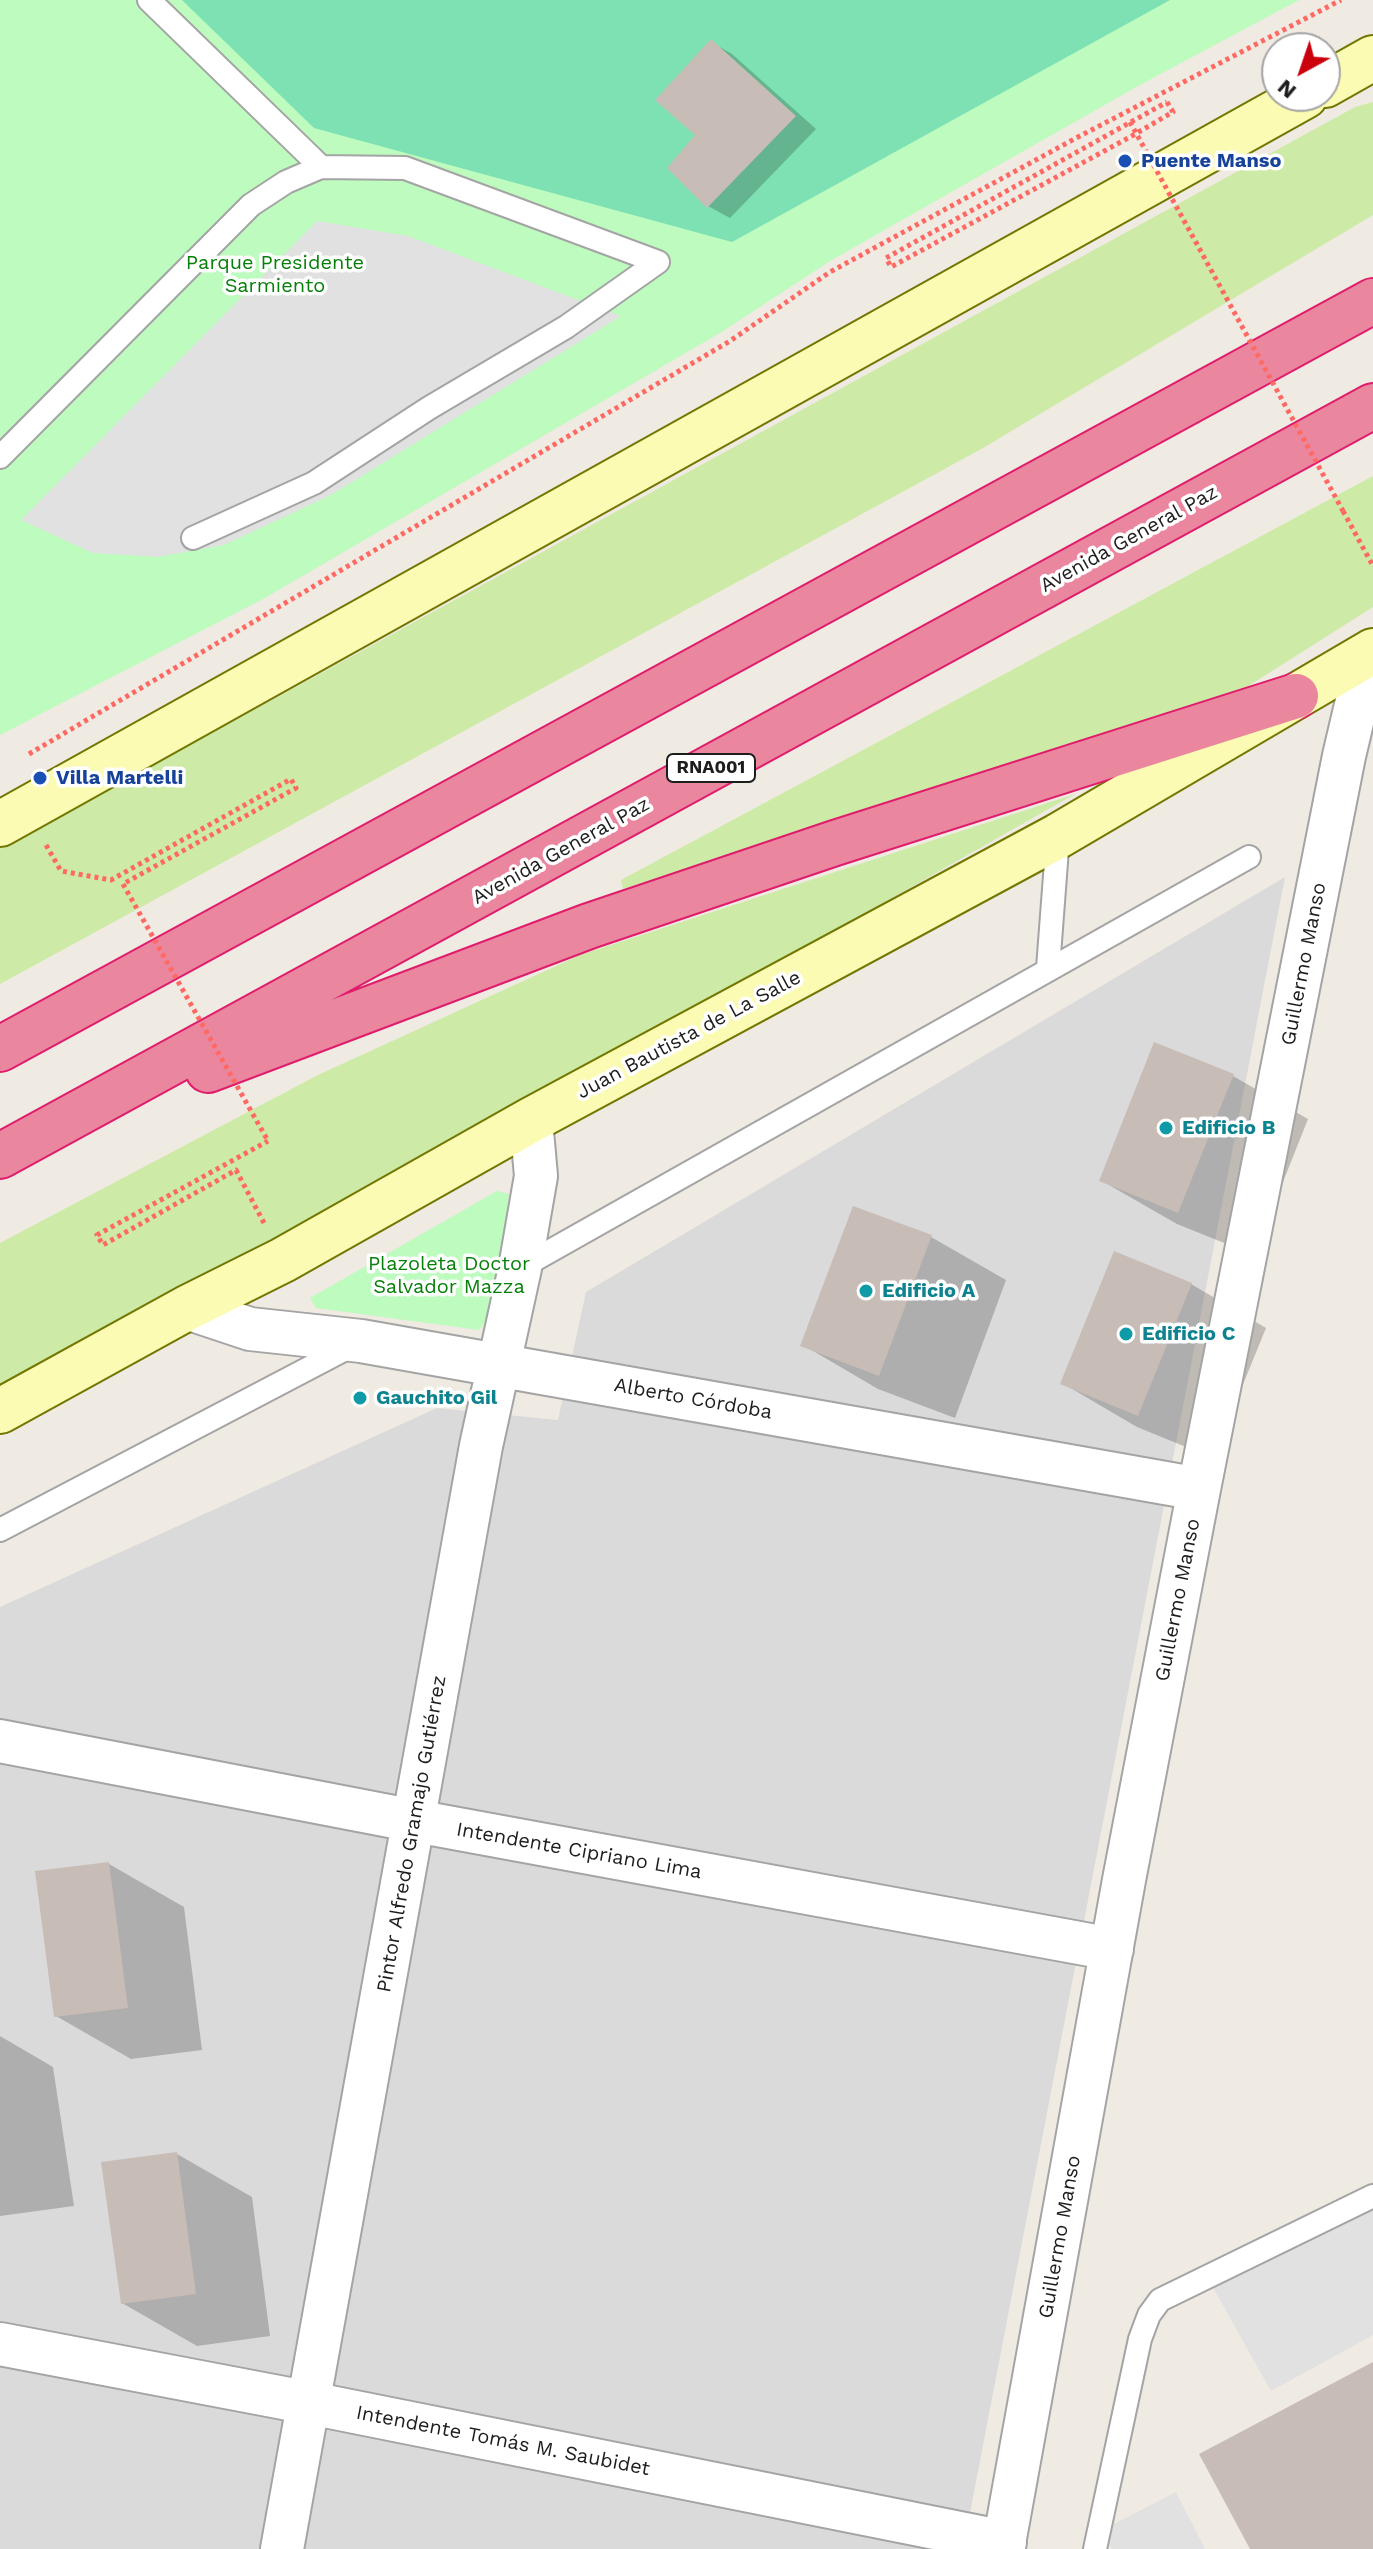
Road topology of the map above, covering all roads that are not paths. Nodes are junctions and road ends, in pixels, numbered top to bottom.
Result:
1 (149, 0) edge
2 (1373, 58) edge
3 (1341, 76) edge
4 (1276, 112) edge
5 (321, 167) junction
6 (1373, 275) edge
7 (1373, 301) edge
8 (1278, 351) junction
9 (1367, 410) edge
10 (0, 457) edge
11 (193, 538) dead end
12 (1370, 653) edge
13 (1296, 696) junction
14 (0, 824) edge
15 (1058, 836) junction
16 (1249, 857) dead end
17 (1048, 968) junction
18 (0, 1049) edge
19 (531, 1120) junction
20 (48, 1130) junction
21 (0, 1156) edge
22 (520, 1268) junction
23 (187, 1308) junction
24 (361, 1341) junction
25 (499, 1364) junction
26 (0, 1411) edge
27 (1199, 1489) junction
28 (0, 1530) edge
29 (0, 1741) edge
30 (415, 1821) junction
31 (1112, 1949) junction
32 (1373, 2196) edge
33 (0, 2344) edge
34 (310, 2403) junction
35 (1004, 2545) edge
36 (282, 2549) edge
37 (1095, 2549) edge

1 - 5 lane
2 - 3 street
4 - 14 street
5 - 10 lane
5 - 11 lane
6 - 8 highway
7 - 8 highway
8 - 18 highway
9 - 20 highway, Avenida General Paz / RNA001
12 - 13 street, Juan Bautista de La Salle
12 - 27 street, Guillermo Manso
13 - 15 street, Juan Bautista de La Salle
13 - 20 highway
15 - 17 lane
15 - 19 street, Juan Bautista de La Salle
16 - 17 lane
17 - 22 lane
19 - 22 street, Pintor Alfredo Gramajo Gutiérrez
19 - 23 street, Juan Bautista de La Salle
20 - 21 highway, Avenida General Paz / RNA001
22 - 25 street, Pintor Alfredo Gramajo Gutiérrez
23 - 24 street, Alberto Córdoba
23 - 26 street, Juan Bautista de La Salle
24 - 25 street, Alberto Córdoba
24 - 28 lane
25 - 27 street, Alberto Córdoba
25 - 30 street, Pintor Alfredo Gramajo Gutiérrez
27 - 31 street, Guillermo Manso
29 - 30 street, Intendente Cipriano Lima
30 - 31 street, Intendente Cipriano Lima
30 - 34 street, Pintor Alfredo Gramajo Gutiérrez
31 - 35 street, Guillermo Manso
32 - 37 lane
33 - 34 street, Intendente Tomás M. Saubidet
34 - 35 street, Intendente Tomás M. Saubidet
34 - 36 street, Pintor Alfredo Gramajo Gutiérrez

